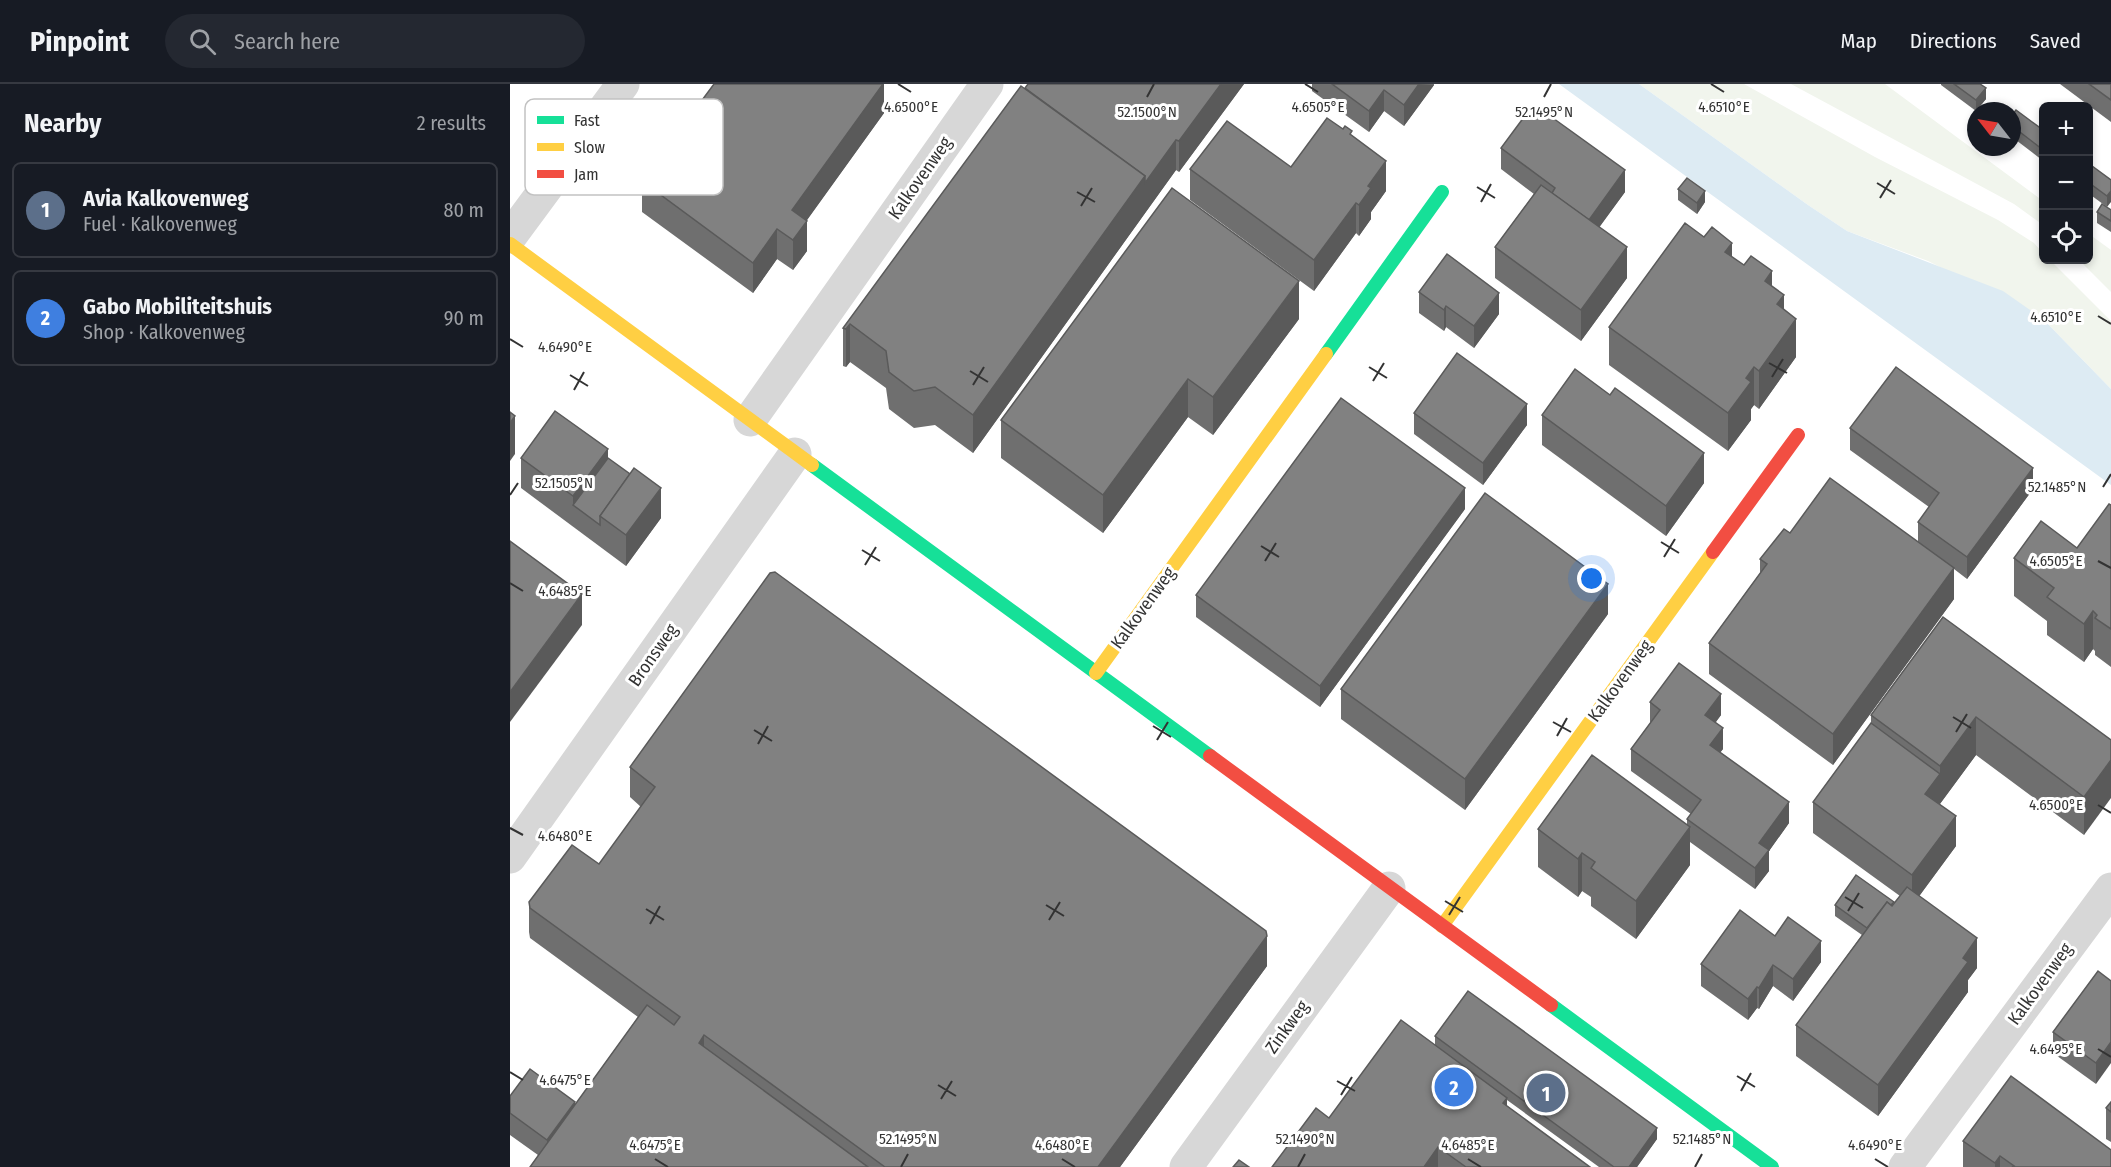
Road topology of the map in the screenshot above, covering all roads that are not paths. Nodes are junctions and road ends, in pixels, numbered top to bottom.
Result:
1 (623, 84) edge
2 (987, 84) edge
3 (612, 99) edge
4 (1442, 192) dead end
5 (541, 195) edge
6 (510, 237) edge
7 (510, 244) edge
8 (750, 420) junction
9 (1798, 435) dead end
10 (795, 454) junction
11 (1096, 673) junction
12 (510, 857) edge
13 (1389, 888) junction
14 (2111, 889) edge
15 (1442, 926) junction
16 (1761, 1164) edge
17 (1186, 1167) edge
18 (1905, 1167) edge

1 - 3 street
2 - 8 street, Kalkovenweg
4 - 11 street, Kalkovenweg
5 - 6 street
7 - 8 street
8 - 10 street
9 - 15 street, Kalkovenweg
10 - 11 street
10 - 12 street, Bronsweg
11 - 13 street
13 - 15 street
13 - 17 street, Zinkweg
14 - 18 street, Kalkovenweg
15 - 16 street

